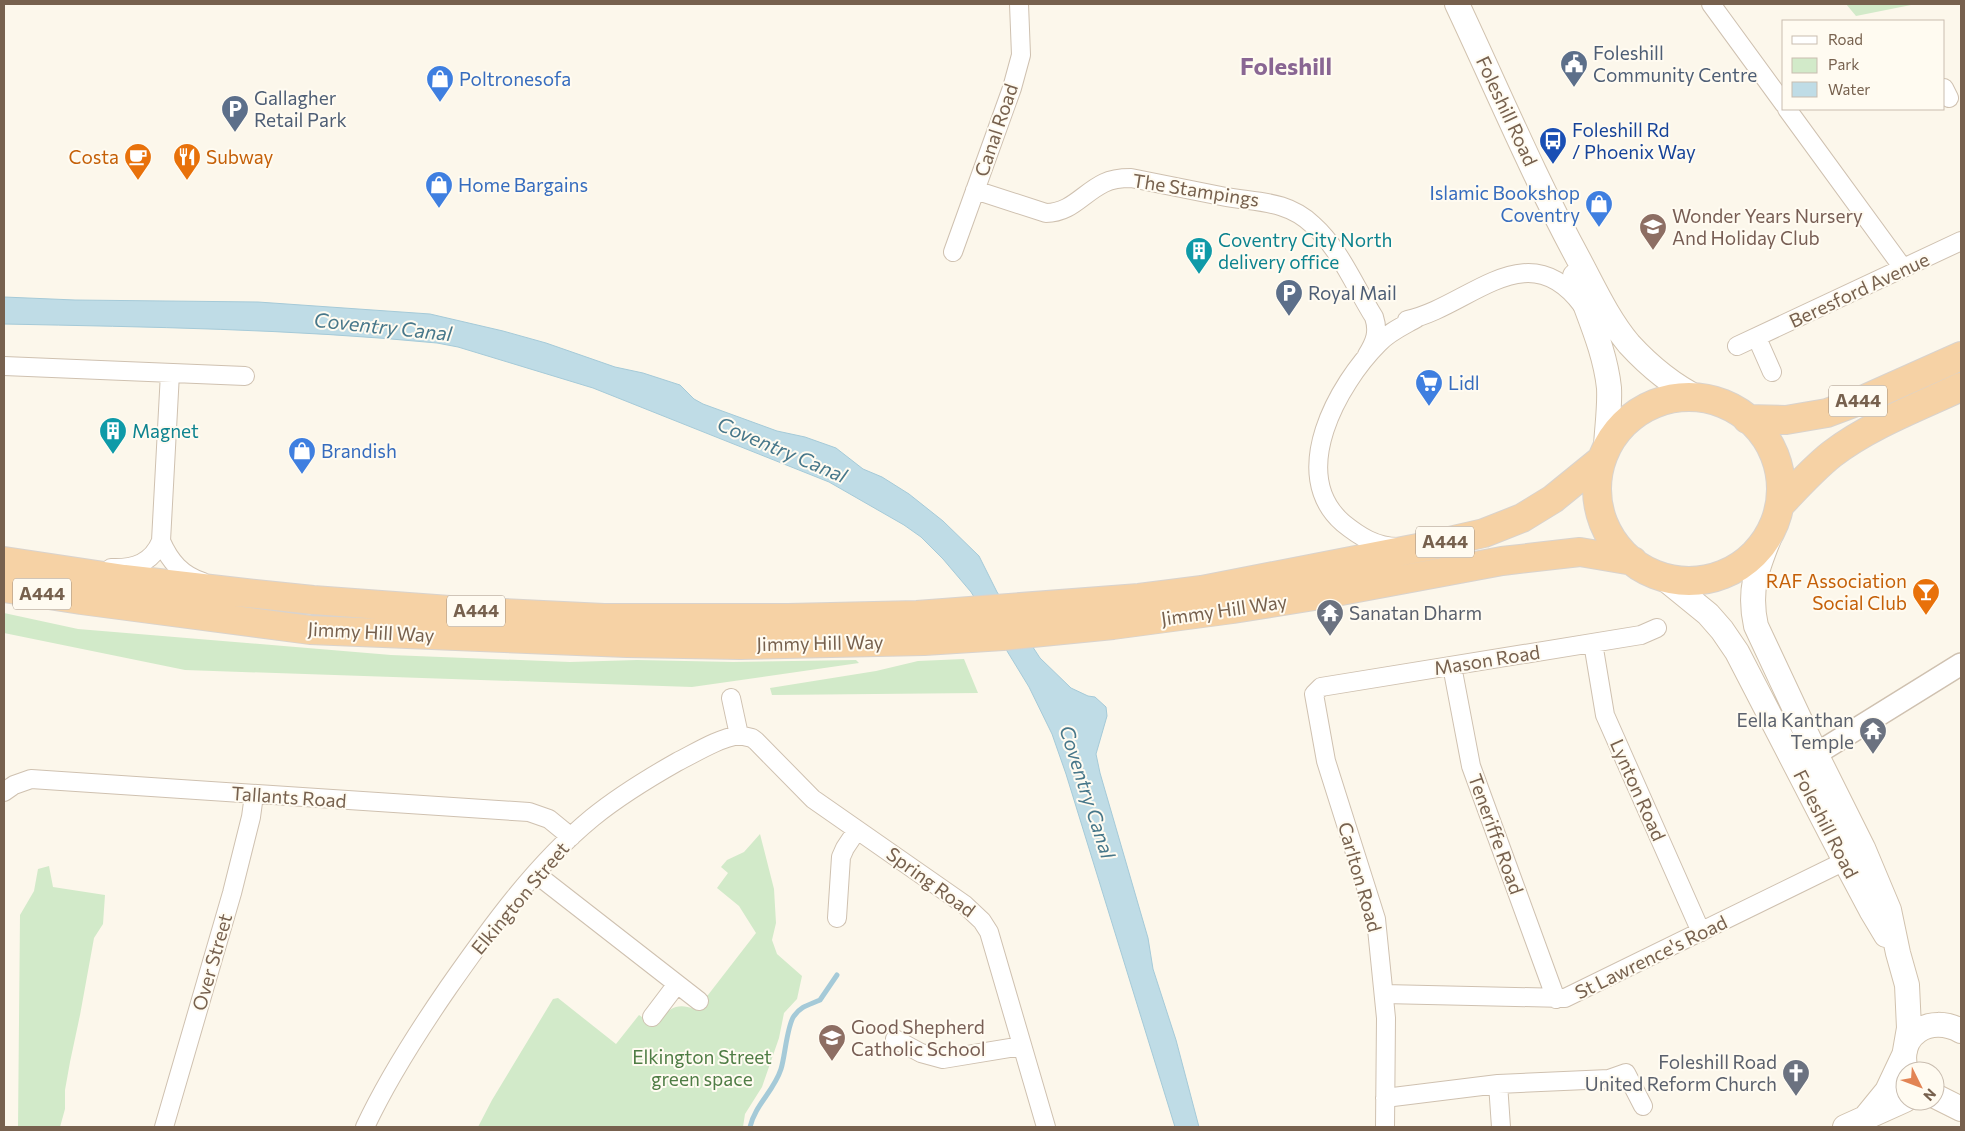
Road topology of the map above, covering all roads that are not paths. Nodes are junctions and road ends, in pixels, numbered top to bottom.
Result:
1 (1019, 4) edge
2 (1456, 4) edge
3 (1711, 4) edge
4 (1782, 100) edge
5 (1790, 110) edge
6 (975, 190) junction
7 (1556, 218) junction
8 (1961, 241) edge
9 (953, 252) dead end
10 (1904, 268) junction
11 (1586, 311) junction
12 (1374, 317) junction
13 (1417, 318) junction
14 (1757, 338) junction
15 (1737, 346) dead end
16 (1368, 355) junction
17 (1961, 356) edge
18 (4, 366) edge
19 (1772, 372) dead end
20 (170, 374) junction
21 (245, 376) dead end
22 (1961, 387) edge
23 (1700, 399) junction
24 (1747, 419) junction
25 (1604, 453) junction
26 (1780, 505) junction
27 (1770, 536) junction
28 (161, 541) junction
29 (1423, 547) junction
30 (1633, 561) junction
31 (11, 562) edge
32 (1665, 579) junction
33 (4, 588) edge
34 (237, 592) junction
35 (1657, 628) dead end
36 (1593, 643) junction
37 (1961, 664) edge
38 (1452, 666) junction
39 (1317, 690) joint
40 (731, 698) dead end
41 (739, 735) junction
42 (1816, 754) junction
43 (4, 792) edge
44 (254, 795) junction
45 (857, 830) junction
46 (571, 837) junction
47 (1845, 861) junction
48 (536, 874) junction
49 (837, 918) dead end
50 (1701, 932) junction
51 (1898, 953) junction
52 (677, 984) junction
53 (1907, 985) junction
54 (1384, 994) junction
55 (1556, 998) junction
56 (699, 1001) dead end
57 (652, 1017) dead end
58 (1951, 1027) edge
59 (895, 1039) dead end
60 (1022, 1046) junction
61 (1905, 1059) edge
62 (1498, 1084) junction
63 (1961, 1087) edge
64 (1945, 1094) edge
65 (1385, 1098) junction
66 (1945, 1100) edge
67 (1895, 1105) edge
68 (1643, 1106) dead end
69 (1961, 1109) edge
70 (1855, 1123) edge
71 (164, 1127) edge
72 (364, 1127) edge
73 (1046, 1127) edge
74 (1384, 1127) edge
75 (1500, 1127) edge

1 - 6 street, Canal Road
2 - 7 main road, Foleshill Road
3 - 4 street
5 - 10 street
6 - 9 street, Canal Road
6 - 12 street, The Stampings
7 - 11 main road, Foleshill Road
7 - 23 main road, Foleshill Road
8 - 10 street, Beresford Avenue
10 - 14 street, Beresford Avenue
11 - 13 street
11 - 25 main road, Foleshill Road
12 - 13 street
12 - 16 street
13 - 16 street
14 - 15 street, Beresford Avenue
14 - 19 street
16 - 29 street
17 - 24 highway, A444
18 - 20 street
20 - 21 street
20 - 28 street
22 - 26 highway, A444
23 - 24 highway, Jimmy Hill Way
23 - 25 highway, Jimmy Hill Way
24 - 26 highway
25 - 29 highway, Jimmy Hill Way / A444
25 - 30 highway
26 - 27 highway
27 - 32 highway
27 - 42 main road, Foleshill Road
28 - 31 street, Jimmy Hill Way
28 - 34 street, Jimmy Hill Way
29 - 34 highway, Jimmy Hill Way / A444
30 - 32 highway
30 - 33 highway, Jimmy Hill Way / A444
31 - 34 highway, Jimmy Hill Way / A444
32 - 47 main road, Foleshill Road
35 - 36 street, Mason Road
36 - 38 street, Mason Road
36 - 50 street, Lynton Road
37 - 42 street
38 - 39 street, Mason Road
38 - 55 street, Teneriffe Road
39 - 54 street, Carlton Road
40 - 41 street
41 - 45 street, Spring Road
41 - 46 street, Elkington Street
42 - 51 main road, Foleshill Road
43 - 44 street, Tallants Road
44 - 46 street, Tallants Road
44 - 71 street, Over Street
45 - 49 street
45 - 60 street, Spring Road
46 - 48 street, Elkington Street
47 - 50 street, St Lawrence's Road
47 - 51 main road, Foleshill Road
48 - 52 street
48 - 72 street, Elkington Street
50 - 55 street, St Lawrence's Road
51 - 53 main road, Foleshill Road
52 - 56 street
52 - 57 street
53 - 58 main road, Foleshill Road
53 - 61 main road, Foleshill Road
54 - 55 street, St Lawrence's Road
54 - 65 street, Carlton Road
58 - 61 main road
59 - 60 street
60 - 73 street, Spring Road
61 - 70 main road
62 - 65 street
62 - 68 street
62 - 75 street
63 - 64 main road
65 - 74 street, Carlton Road
66 - 69 main road
67 - 70 main road

